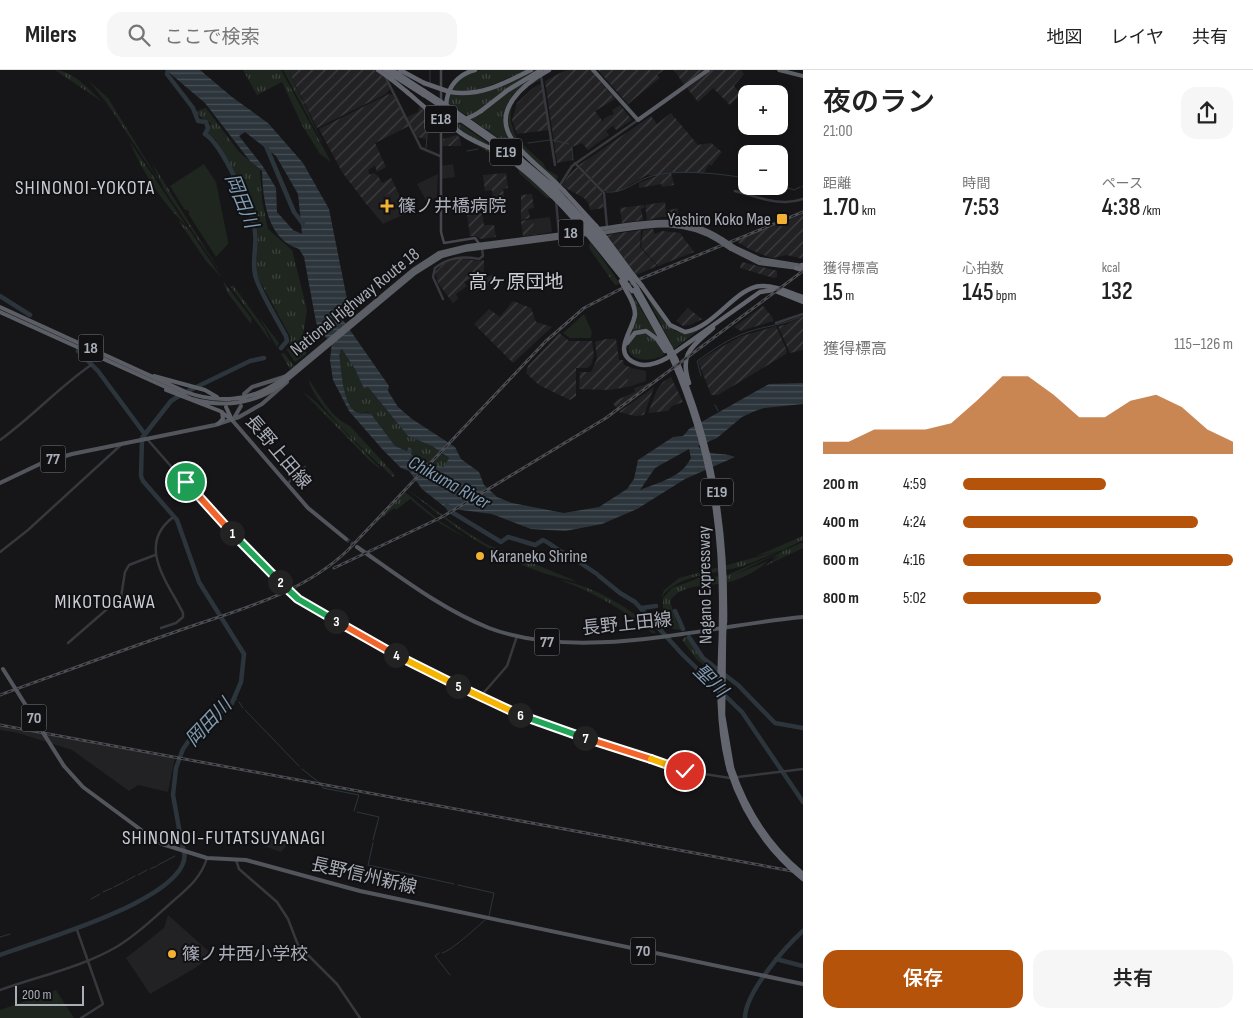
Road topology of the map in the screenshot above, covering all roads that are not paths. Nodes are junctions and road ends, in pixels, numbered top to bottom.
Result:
1 (382, 70) edge
2 (400, 70) edge
3 (441, 70) edge
4 (476, 70) edge
5 (531, 70) edge
6 (541, 70) edge
7 (549, 70) edge
8 (593, 70) edge
9 (708, 70) edge
10 (779, 70) edge
11 (392, 75) edge
12 (541, 76) dead end
13 (803, 76) edge
14 (452, 111) junction
15 (459, 115) junction
16 (638, 120) junction
17 (440, 156) junction
18 (575, 163) junction
19 (555, 165) dead end
20 (534, 179) junction
21 (553, 189) junction
22 (735, 191) dead end
23 (562, 198) junction
24 (803, 199) edge
25 (589, 227) junction
26 (608, 230) junction
27 (560, 236) junction
28 (599, 239) junction
29 (520, 241) junction
30 (481, 247) junction
31 (732, 248) junction
32 (803, 267) edge
33 (796, 268) joint
34 (628, 278) junction
35 (635, 289) junction
36 (443, 299) dead end
37 (803, 301) edge
38 (0, 307) edge
39 (0, 312) edge
40 (717, 314) junction
41 (803, 314) edge
42 (725, 317) junction
43 (776, 322) dead end
44 (667, 349) junction
45 (673, 361) junction
46 (91, 366) dead end
47 (292, 374) junction
48 (146, 376) junction
49 (177, 392) junction
50 (244, 394) dead end
51 (217, 397) dead end
52 (186, 398) junction
53 (693, 402) junction
54 (240, 406) dead end
55 (226, 407) dead end
56 (222, 412) junction
57 (232, 420) junction
58 (218, 424) junction
59 (147, 438) junction
60 (0, 440) edge
61 (123, 443) junction
62 (306, 468) dead end
63 (0, 483) edge
64 (287, 484) junction
65 (172, 518) dead end
66 (346, 539) tunnel mouth
67 (357, 547) tunnel mouth
68 (0, 552) edge
69 (155, 555) junction
70 (723, 585) junction
71 (803, 617) edge
72 (161, 628) dead end
73 (517, 636) junction
74 (68, 643) dead end
75 (0, 664) edge
76 (480, 697) junction
77 (731, 769) junction
78 (803, 769) edge
79 (207, 858) junction
80 (236, 860) junction
81 (803, 874) edge
82 (803, 879) edge
83 (77, 930) dead end
84 (88, 960) junction
85 (803, 984) edge
86 (0, 990) edge
87 (81, 1018) edge
88 (360, 1018) edge

1 - 11 highway, E18, bridge
1 - 17 street
2 - 5 highway, E18, bridge
3 - 17 main road
4 - 20 highway
6 - 11 highway, E18, bridge
7 - 21 highway
8 - 16 highway
9 - 16 highway
10 - 13 highway
11 - 14 highway, E18, bridge
12 - 19 street
14 - 15 highway, E18
14 - 20 highway
15 - 21 highway, E19
15 - 21 highway, E19
16 - 18 street
17 - 30 main road
18 - 26 street
18 - 27 street
20 - 21 highway
21 - 23 highway, bridge
21 - 23 highway, bridge
22 - 24 street
23 - 25 highway
23 - 25 highway
25 - 28 highway, bridge
25 - 28 highway, Nagano Expressway / E19, bridge
26 - 27 highway, National Highway Route 18 / 18
26 - 31 highway, National Highway Route 18 / 18, bridge
27 - 29 highway, National Highway Route 18 / 18
27 - 29 highway, National Highway Route 18 / 18
28 - 34 highway
28 - 34 highway, Nagano Expressway / E19
28 - 34 highway
29 - 30 highway, National Highway Route 18 / 18
29 - 30 highway, National Highway Route 18 / 18
30 - 36 street
30 - 47 highway, National Highway Route 18 / 18
31 - 32 highway, National Highway Route 18 / 18
31 - 33 highway, National Highway Route 18 / 18
32 - 33 highway
34 - 35 highway, bridge
34 - 35 highway, Nagano Expressway / E19, bridge
35 - 40 highway
35 - 42 highway
35 - 44 highway, Nagano Expressway / E19
35 - 44 highway, Nagano Expressway / E19
37 - 40 highway
37 - 42 highway
38 - 48 highway, National Highway Route 18 / 18
39 - 48 highway, National Highway Route 18 / 18
40 - 44 highway
41 - 43 street
42 - 53 highway
44 - 45 highway, Nagano Expressway / E19, bridge
45 - 53 highway, Nagano Expressway / E19
45 - 53 highway, Nagano Expressway / E19
46 - 60 street
47 - 49 highway, National Highway Route 18 / 18
47 - 50 main road
47 - 52 highway, National Highway Route 18 / 18
47 - 57 main road, 77
48 - 49 highway, National Highway Route 18 / 18
48 - 49 highway
48 - 51 highway
49 - 52 highway, National Highway Route 18 / 18
52 - 56 highway
53 - 70 highway, Nagano Expressway / E19
53 - 70 highway, Nagano Expressway / E19
54 - 57 main road
55 - 57 highway
56 - 57 highway
56 - 58 highway
57 - 58 main road, 長野上田線 / 77
57 - 64 main road, 長野上田線
58 - 59 main road, 長野上田線 / 77
59 - 61 main road, 77
59 - 76 street
61 - 63 main road, 77
61 - 68 street
62 - 64 street
64 - 66 main road, 長野上田線
65 - 69 street
67 - 73 main road, 長野上田線 / 77
69 - 72 street
69 - 74 street
70 - 77 highway, Nagano Expressway / E19, bridge
71 - 73 main road, 長野上田線 / 77
73 - 76 street
75 - 79 main road, 長野信州新線 / 70, bridge
76 - 78 street
77 - 81 highway, Nagano Expressway / E19, bridge
77 - 82 highway, Nagano Expressway / E19, bridge
79 - 80 main road, 長野信州新線 / 70
79 - 84 street
80 - 85 main road, 長野信州新線 / 70
80 - 88 street
83 - 84 street
84 - 86 street
84 - 87 street

